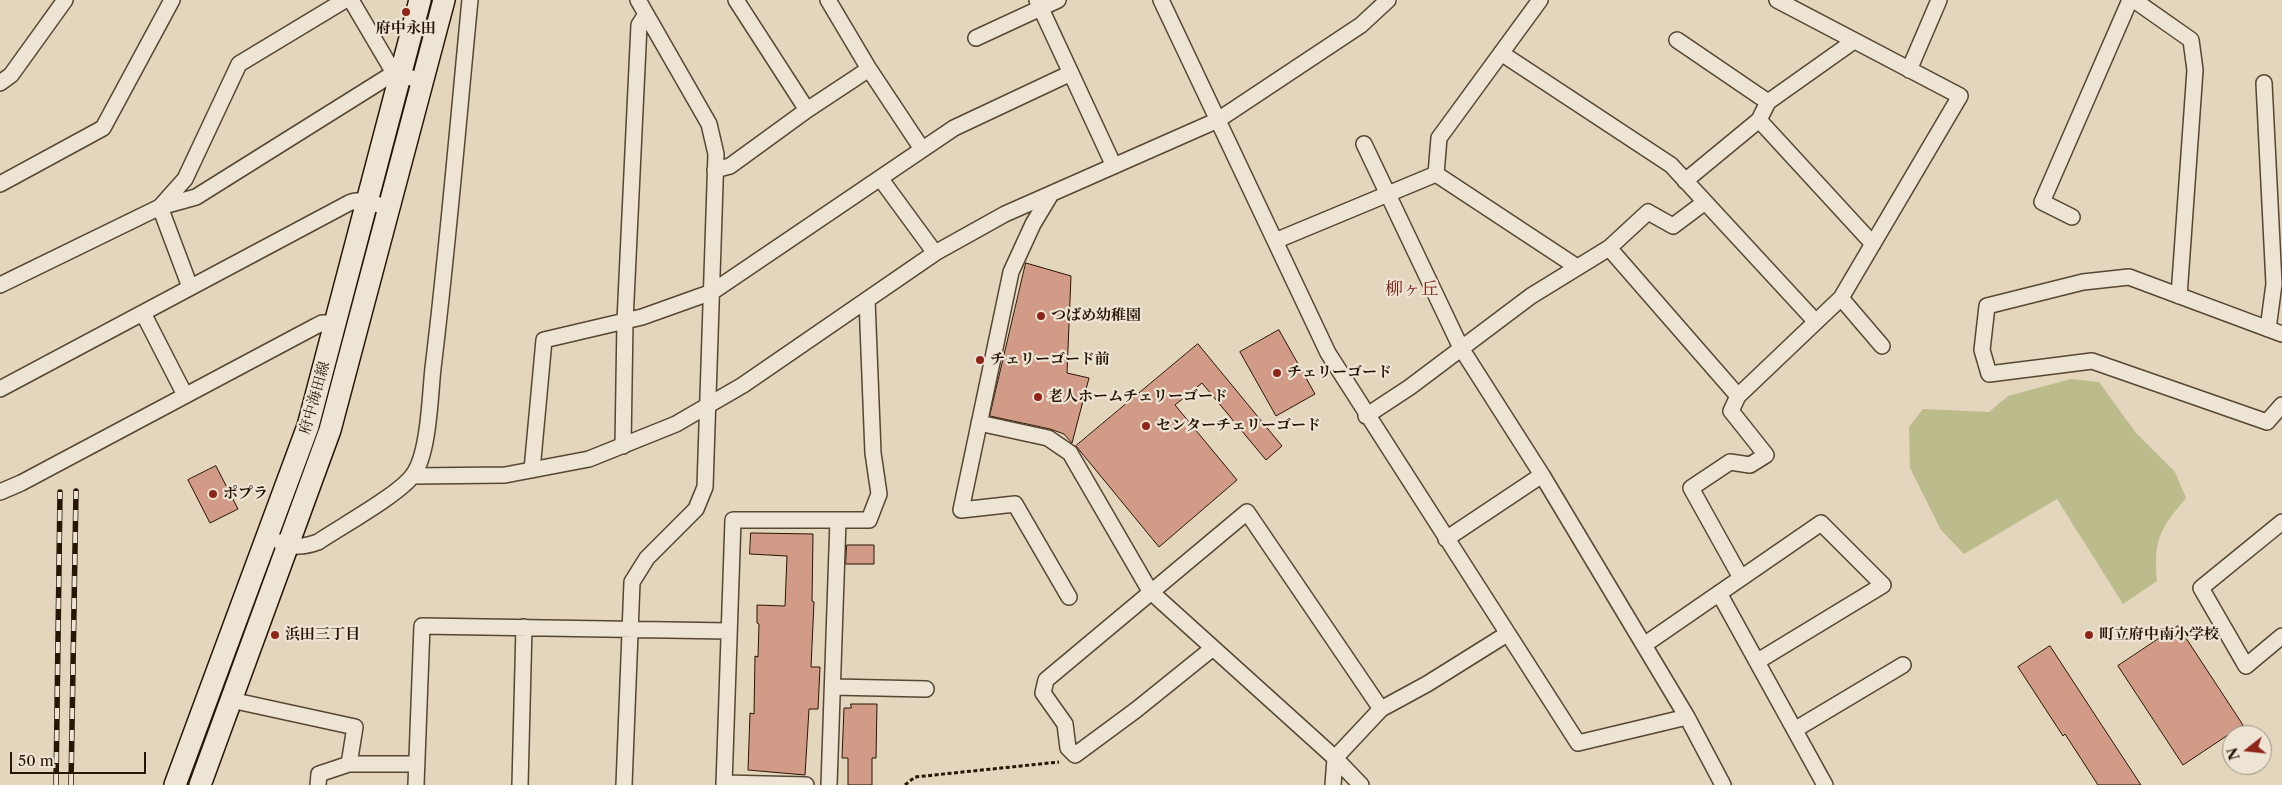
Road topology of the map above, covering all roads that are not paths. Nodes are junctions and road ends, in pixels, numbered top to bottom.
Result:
1 (65, 0) edge
2 (172, 0) edge
3 (345, 0) edge
4 (351, 0) edge
5 (420, 0) edge
6 (444, 0) edge
7 (470, 0) edge
8 (638, 0) edge
9 (736, 0) edge
10 (828, 0) edge
11 (1058, 0) edge
12 (1162, 0) edge
13 (1388, 0) edge
14 (1540, 0) edge
15 (1777, 0) edge
16 (1939, 0) edge
17 (2130, 0) edge
18 (2134, 0) edge
19 (1039, 4) edge
20 (646, 14) junction
21 (976, 38) dead end
22 (1678, 40) dead end
23 (1854, 41) junction
24 (1501, 53) junction
25 (869, 69) junction
26 (1909, 70) junction
27 (1071, 73) junction
28 (397, 74) junction
29 (422, 81) junction
30 (0, 83) edge
31 (2264, 83) dead end
32 (1768, 102) junction
33 (807, 110) junction
34 (1218, 120) junction
35 (1760, 120) junction
36 (1364, 144) dead end
37 (922, 149) junction
38 (1114, 166) junction
39 (715, 170) junction
40 (1436, 174) junction
41 (880, 178) junction
42 (1685, 181) junction
43 (0, 184) edge
44 (1386, 193) junction
45 (1051, 194) junction
46 (367, 201) junction
47 (1705, 202) junction
48 (160, 207) junction
49 (388, 208) junction
50 (2072, 217) dead end
51 (1275, 241) junction
52 (1873, 244) junction
53 (1609, 248) junction
54 (935, 252) junction
55 (1577, 268) junction
56 (0, 285) edge
57 (190, 287) junction
58 (712, 292) junction
59 (2179, 296) junction
60 (1841, 298) junction
61 (867, 300) junction
62 (143, 313) junction
63 (625, 321) junction
64 (1816, 322) junction
65 (335, 323) junction
66 (2275, 331) edge
67 (1882, 346) dead end
68 (1461, 348) junction
69 (0, 389) edge
70 (185, 395) junction
71 (1738, 396) junction
72 (2282, 405) edge
73 (708, 406) junction
74 (1366, 416) junction
75 (979, 423) junction
76 (622, 446) junction
77 (532, 470) junction
78 (1542, 475) junction
79 (413, 476) junction
80 (0, 492) edge
81 (838, 520) junction
82 (2282, 522) edge
83 (267, 537) junction
84 (1446, 539) junction
85 (287, 546) junction
86 (1741, 578) junction
87 (1150, 591) junction
88 (1719, 593) junction
89 (1069, 597) dead end
90 (524, 626) junction
91 (628, 628) junction
92 (729, 631) junction
93 (1507, 634) junction
94 (2282, 636) edge
95 (1644, 645) junction
96 (1213, 648) junction
97 (1758, 661) junction
98 (1903, 665) dead end
99 (833, 687) junction
100 (926, 689) dead end
101 (230, 700) junction
102 (1381, 708) junction
103 (1687, 716) junction
104 (1796, 729) junction
105 (1335, 758) junction
106 (349, 764) junction
107 (417, 764) junction
108 (724, 784) edge
109 (175, 785) edge
110 (200, 785) edge
111 (318, 785) edge
112 (416, 785) edge
113 (520, 785) edge
114 (624, 785) edge
115 (806, 785) edge
116 (829, 785) edge
117 (1333, 785) edge
118 (1361, 785) edge
119 (1723, 785) edge
120 (1825, 785) edge

1 - 30 street
2 - 43 street
3 - 48 street
4 - 28 street
5 - 28 main road, 府中海田線
6 - 29 main road, 府中海田線
7 - 79 street
8 - 20 street
9 - 33 street
10 - 25 street
11 - 19 street
12 - 34 street
13 - 34 street
14 - 24 street
15 - 23 street
16 - 26 street
17 - 50 street
18 - 59 street
19 - 21 street
19 - 27 street
20 - 39 street
20 - 63 street
22 - 32 street
23 - 26 street
23 - 32 street
24 - 40 street
24 - 42 street
25 - 33 street
25 - 37 street
26 - 52 street
27 - 37 street
27 - 38 street
28 - 29 street
28 - 46 main road, 府中海田線
28 - 48 street
29 - 49 main road, 府中海田線
31 - 66 street
32 - 35 street
33 - 39 street
34 - 38 street
34 - 51 street
35 - 42 street
35 - 52 street
36 - 44 street
37 - 41 street
38 - 45 street
39 - 58 street
40 - 44 street
40 - 55 street
41 - 54 street
41 - 58 street
42 - 47 street
44 - 51 street
44 - 68 street
45 - 54 street
45 - 75 street
46 - 49 street
46 - 57 street
46 - 65 main road, 府中海田線
47 - 53 street
47 - 64 street
48 - 56 street
48 - 57 street
49 - 85 main road, 府中海田線
51 - 74 street
52 - 60 street
53 - 55 street
53 - 71 street
54 - 61 street
55 - 68 street
57 - 62 street
58 - 63 street
58 - 73 street
59 - 66 street
59 - 72 street
60 - 64 street
60 - 67 street
61 - 73 street
61 - 81 street
62 - 69 street
62 - 70 street
63 - 76 street
63 - 77 street
64 - 71 street
65 - 70 street
65 - 83 main road, 府中海田線
68 - 74 street
68 - 78 street
70 - 80 street
71 - 86 street
73 - 76 street
73 - 91 street
74 - 84 street
75 - 87 street
75 - 89 street
76 - 77 street
77 - 79 street
78 - 84 street
78 - 95 street
79 - 85 street
81 - 92 street
81 - 99 street
82 - 94 street
83 - 85 street
83 - 109 main road, 府中海田線
84 - 93 street
85 - 101 main road, 府中海田線
86 - 88 street
86 - 97 street
87 - 96 street
87 - 96 street
87 - 102 street
88 - 95 street
88 - 97 street
90 - 91 street
90 - 107 street
90 - 113 street
91 - 92 street
91 - 114 street
92 - 108 street
93 - 102 street
93 - 103 street
95 - 103 street
96 - 105 street
97 - 104 street
98 - 104 street
99 - 100 street
99 - 116 street
101 - 106 street
101 - 110 main road, 府中海田線
102 - 105 street
103 - 119 street
104 - 120 street
105 - 117 street
105 - 118 street
106 - 107 street
106 - 111 street
107 - 112 street
108 - 115 street

